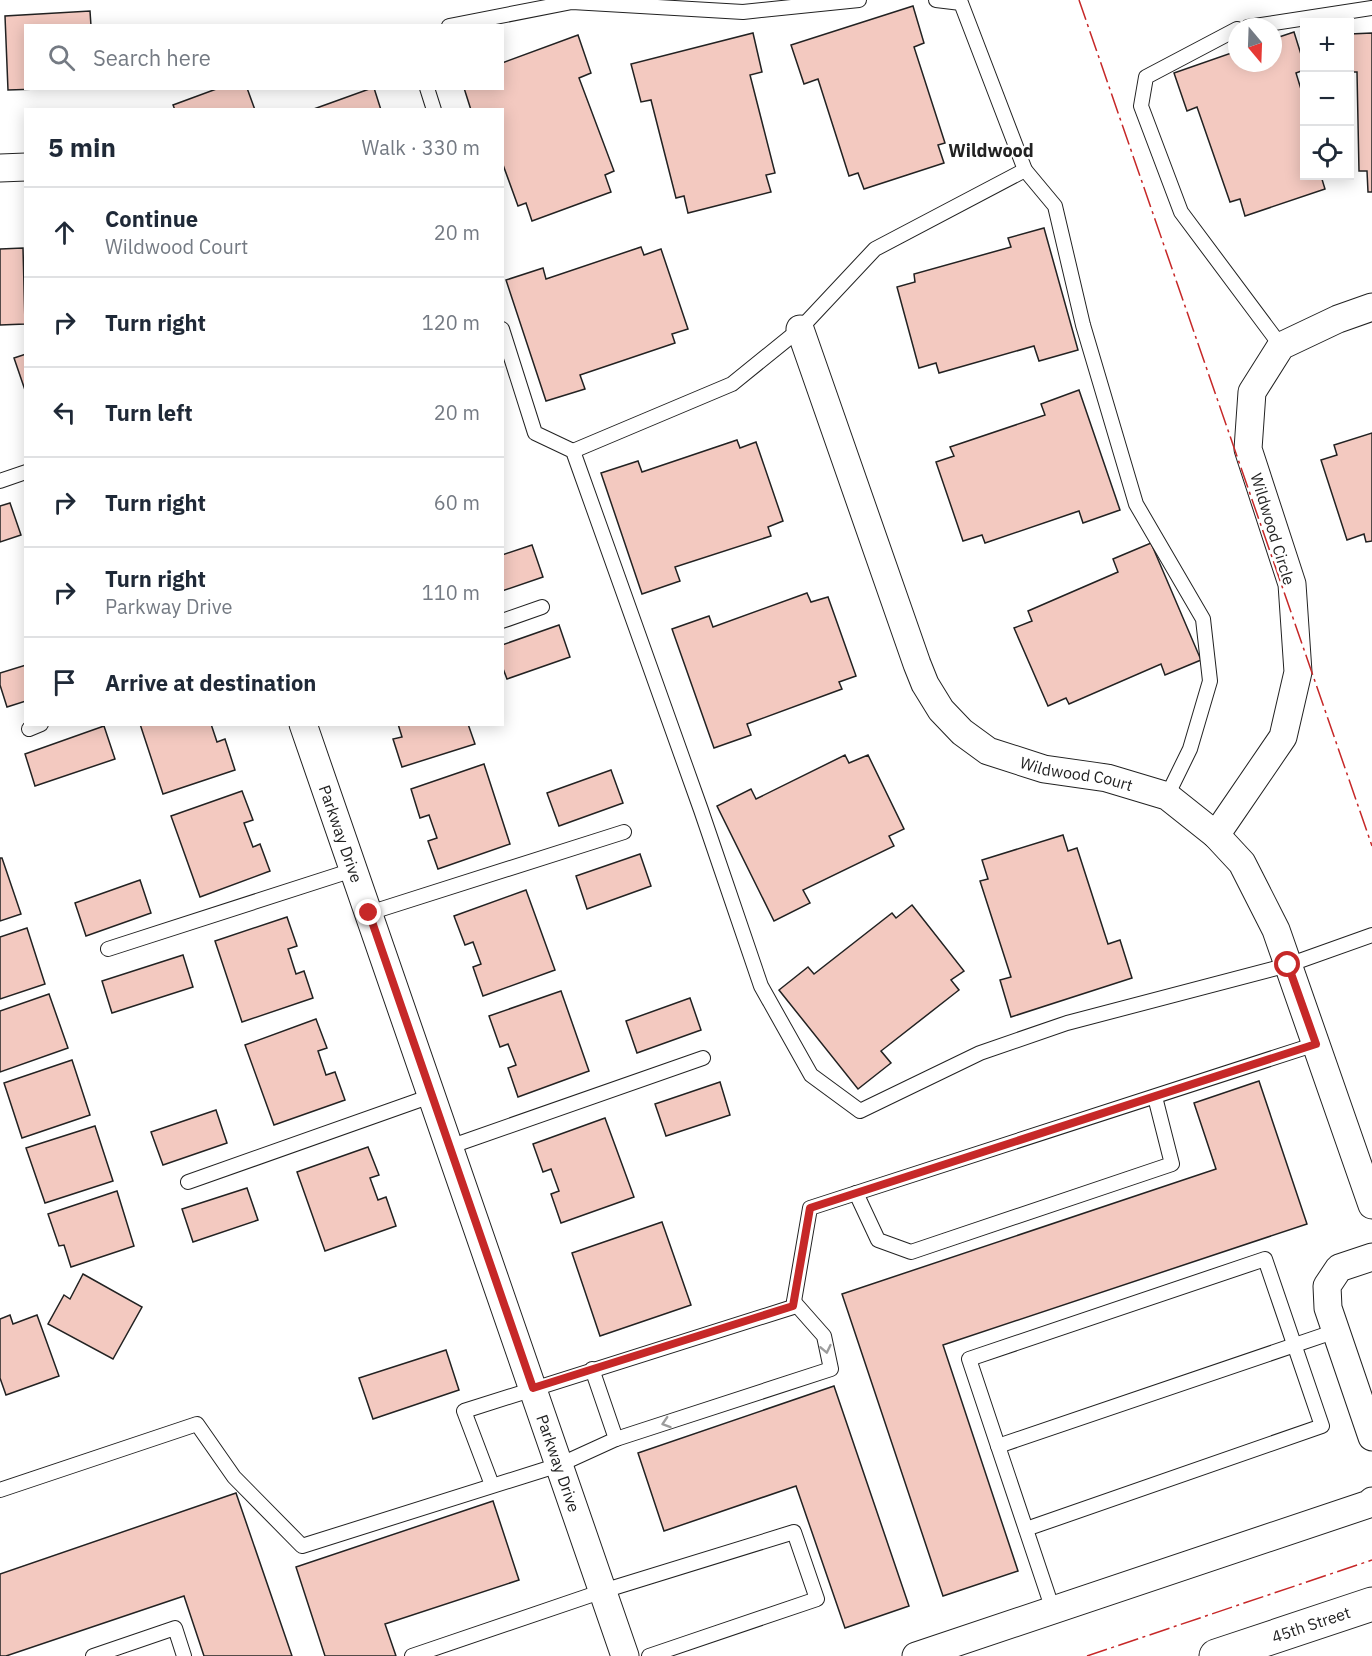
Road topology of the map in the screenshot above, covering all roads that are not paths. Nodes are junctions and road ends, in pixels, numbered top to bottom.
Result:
1 (859, 0) edge
2 (936, 0) edge
3 (1372, 8) edge
4 (1282, 22) edge
5 (460, 24) edge
6 (1228, 34) edge
7 (428, 90) edge
8 (433, 108) edge
9 (24, 167) edge
10 (0, 168) edge
11 (1025, 170) junction
12 (1372, 307) edge
13 (800, 329) junction
14 (504, 335) edge
15 (1281, 346) junction
16 (573, 451) junction
17 (24, 473) edge
18 (0, 480) edge
19 (542, 608) dead end
20 (504, 620) edge
21 (304, 726) edge
22 (1167, 796) junction
23 (624, 832) dead end
24 (1216, 835) junction
25 (353, 870) junction
26 (369, 913) junction
27 (1372, 935) edge
28 (108, 949) dead end
29 (1288, 965) junction
30 (1316, 1044) junction
31 (704, 1058) dead end
32 (432, 1096) junction
33 (1155, 1096) junction
34 (450, 1147) junction
35 (188, 1182) dead end
36 (856, 1193) junction
37 (1372, 1205) edge
38 (1372, 1257) edge
39 (794, 1302) junction
40 (1336, 1331) junction
41 (1294, 1345) junction
42 (592, 1369) junction
43 (533, 1388) junction
44 (1372, 1437) edge
45 (616, 1439) junction
46 (998, 1446) junction
47 (559, 1465) junction
48 (492, 1485) junction
49 (0, 1490) edge
50 (1372, 1501) edge
51 (1026, 1529) junction
52 (603, 1591) junction
53 (1372, 1604) edge
54 (1053, 1610) junction
55 (93, 1656) edge
56 (184, 1656) edge
57 (412, 1656) edge
58 (626, 1656) edge
59 (649, 1656) edge
60 (916, 1656) edge
61 (1216, 1656) edge

1 - 5 lane
2 - 11 lane
3 - 4 lane
6 - 15 lane
7 - 8 lane
9 - 10 street
11 - 13 lane
11 - 22 lane
12 - 15 street
13 - 16 lane
13 - 22 street, Wildwood Court
14 - 16 lane
15 - 24 street, Wildwood Circle
16 - 29 lane
17 - 18 lane
19 - 20 lane
21 - 25 street, Parkway Drive
22 - 24 street, Wildwood Court
23 - 26 lane
24 - 29 street, Wildwood Court
25 - 26 street, Parkway Drive
25 - 28 lane
26 - 32 street, Parkway Drive
27 - 29 lane
29 - 30 street, Wildwood Court
30 - 33 lane
30 - 37 street, Wildwood Court
31 - 34 lane
32 - 34 street, Parkway Drive
32 - 35 lane
33 - 36 lane
33 - 36 lane
34 - 43 street, Parkway Drive
36 - 39 lane
38 - 40 street
39 - 42 lane
39 -> 45 lane
40 - 41 lane
40 - 44 street
41 - 46 lane
41 - 46 lane
41 - 51 lane
42 - 43 lane
42 - 45 lane
43 - 47 street, Parkway Drive
43 - 48 lane
45 - 47 lane
46 - 51 lane
47 - 48 lane
47 - 52 street, Parkway Drive
48 - 49 lane
50 - 54 street
51 - 54 lane
52 - 57 lane
52 - 58 street, Parkway Drive
52 - 59 lane
53 - 61 main road, 45th Street
54 - 60 street
55 - 56 lane

